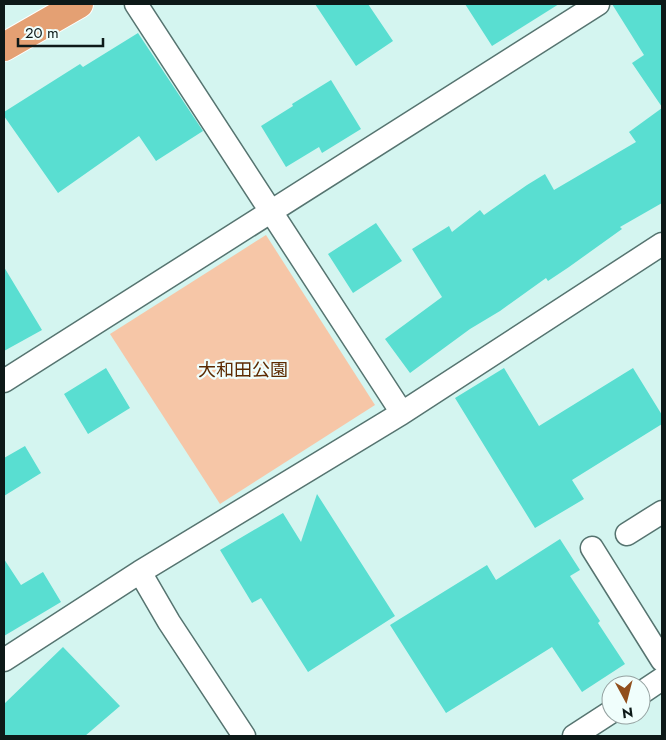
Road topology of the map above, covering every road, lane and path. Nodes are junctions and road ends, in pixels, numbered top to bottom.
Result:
1 (78, 4) edge
2 (136, 4) edge
3 (598, 4) edge
4 (4, 47) edge
5 (271, 213) junction
6 (662, 244) edge
7 (4, 381) edge
8 (402, 413) junction
9 (659, 521) edge
10 (627, 534) dead end
11 (592, 548) dead end
12 (140, 572) junction
13 (4, 660) edge
14 (662, 660) edge
15 (662, 679) edge
16 (651, 686) edge
17 (601, 718) edge
18 (244, 736) edge
19 (574, 736) edge

1 - 4 highway
2 - 5 street
3 - 5 street
5 - 7 street
5 - 8 street
6 - 8 street
8 - 12 street
9 - 10 street
11 - 14 street
12 - 13 street
12 - 18 street
15 - 16 street
17 - 19 street

